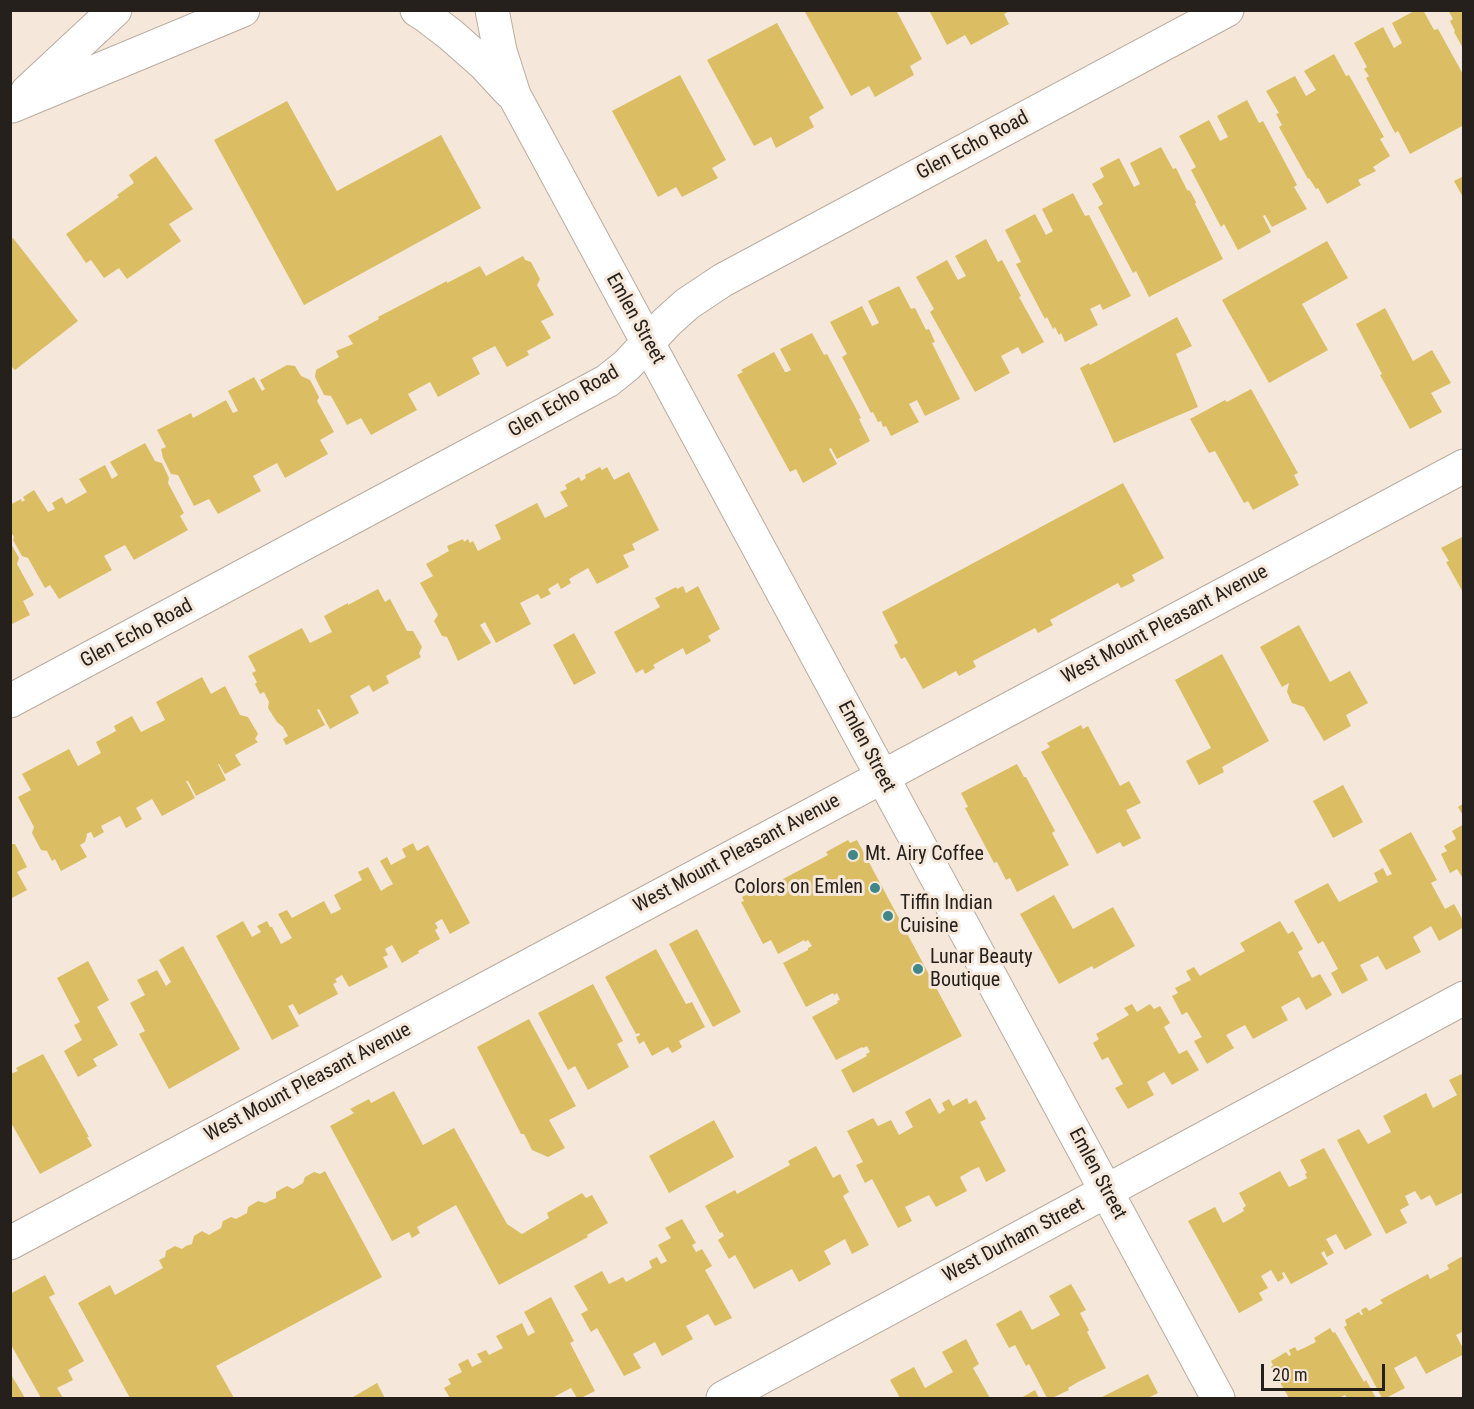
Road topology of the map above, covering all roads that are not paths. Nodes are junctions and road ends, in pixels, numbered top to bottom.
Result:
1 (115, 10) edge
2 (243, 10) edge
3 (417, 10) edge
4 (492, 10) edge
5 (1227, 10) edge
6 (514, 95) junction
7 (11, 106) edge
8 (648, 344) junction
9 (1464, 466) edge
10 (10, 701) edge
11 (882, 776) junction
12 (1464, 998) edge
13 (1106, 1192) junction
14 (10, 1243) edge
15 (723, 1398) edge
16 (1218, 1398) edge

1 - 7 street
2 - 7 street
3 - 6 street, Emlen Street
4 - 6 street, Emlen Street
5 - 8 street, Glen Echo Road
6 - 8 street, Emlen Street
8 - 10 street, Glen Echo Road
8 - 11 street, Emlen Street
9 - 11 street, West Mount Pleasant Avenue
11 - 13 street, Emlen Street
11 - 14 street, West Mount Pleasant Avenue
12 - 13 street, West Durham Street
13 - 15 street, West Durham Street
13 - 16 street, Emlen Street

